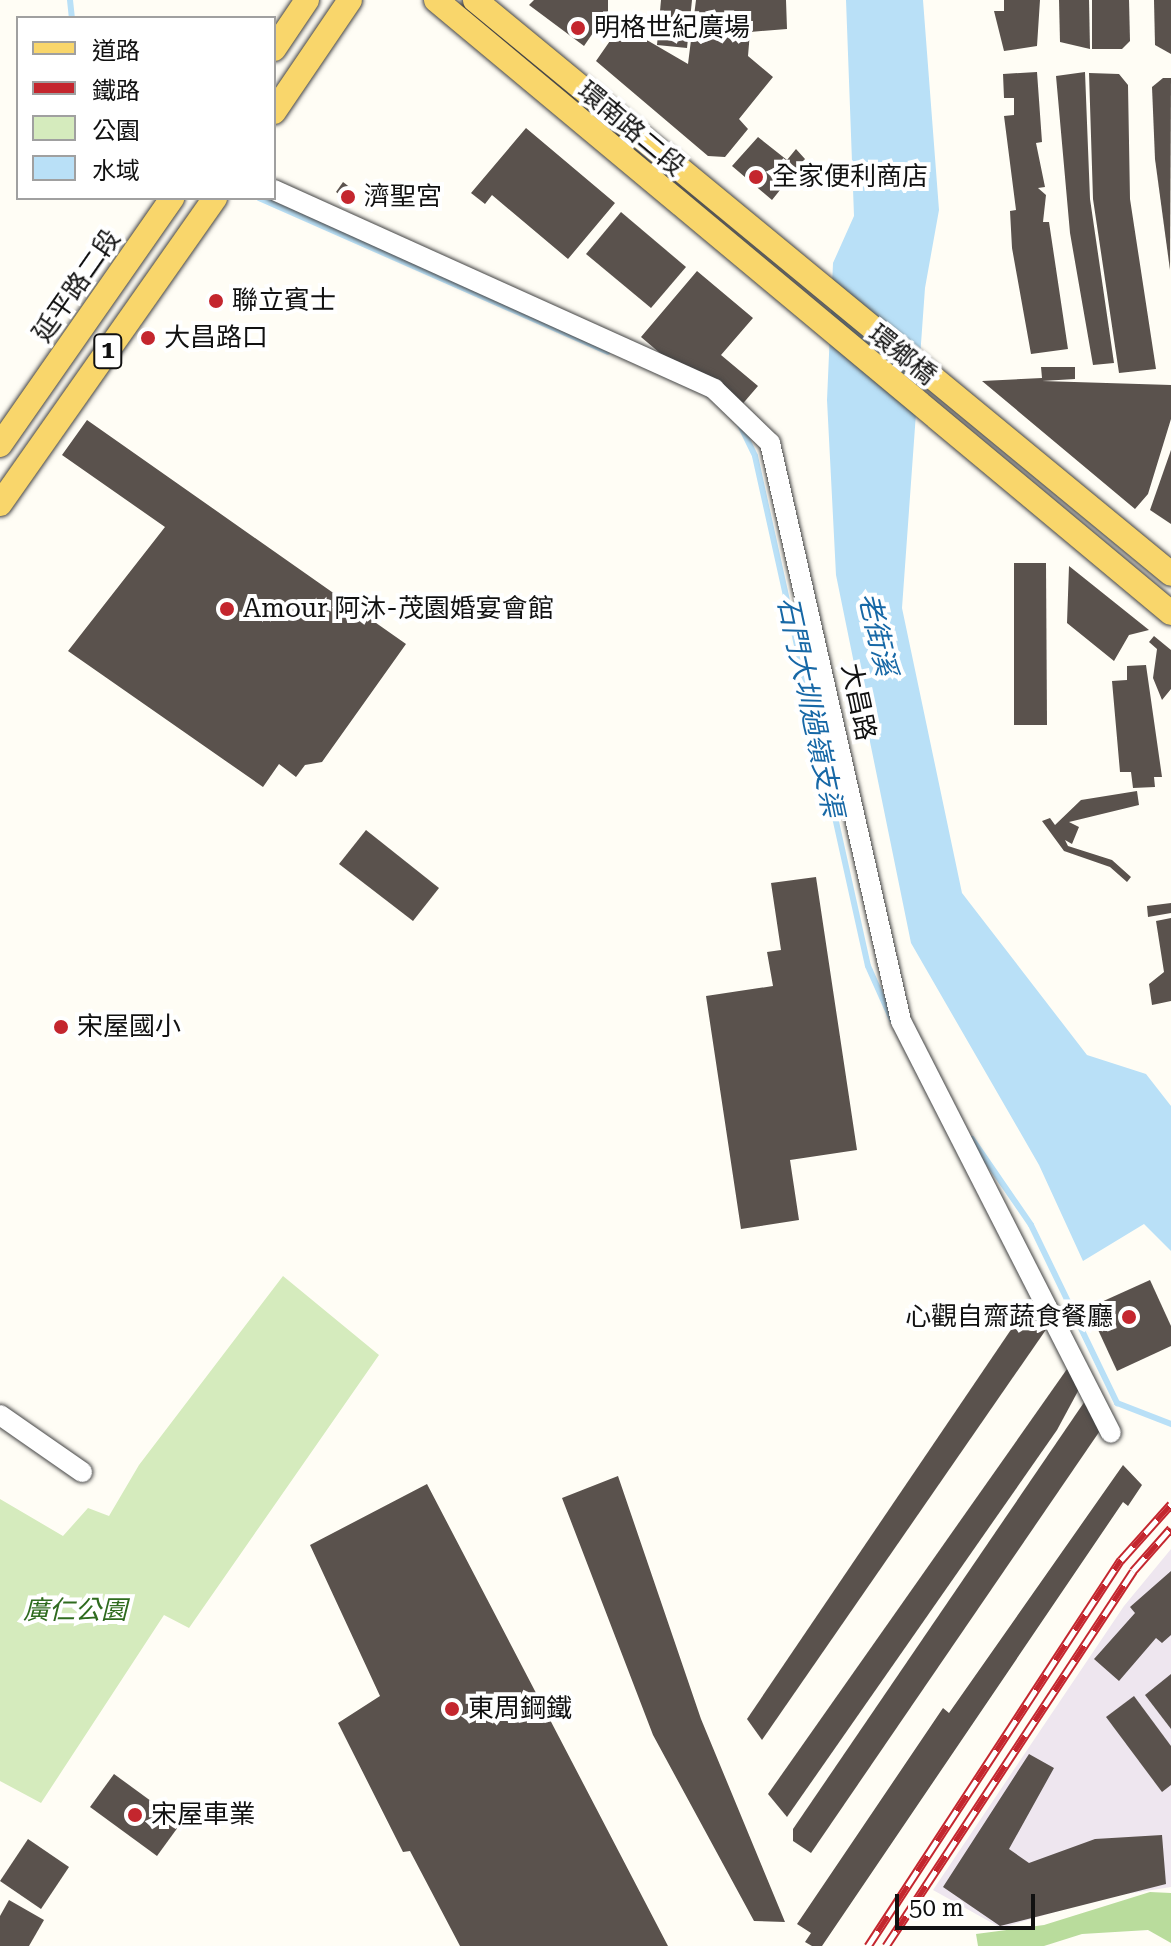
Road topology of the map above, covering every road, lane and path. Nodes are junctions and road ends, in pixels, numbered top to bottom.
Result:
1 (307, 0) edge
2 (350, 0) edge
3 (436, 0) edge
4 (475, 0) edge
5 (276, 46) edge
6 (276, 109) edge
7 (276, 191) edge
8 (171, 200) edge
9 (214, 200) edge
10 (802, 271) joint
11 (790, 300) joint
12 (0, 445) edge
13 (0, 504) edge
14 (1171, 574) edge
15 (1171, 613) edge
16 (0, 1415) edge
17 (1111, 1433) dead end
18 (82, 1472) dead end

1 - 5 main road
2 - 6 main road
3 - 11 main road, 環南路二段
4 - 10 main road, 環南路二段
7 - 17 street, 大昌路
8 - 12 main road, 延平路二段 / 1
9 - 13 main road, 1
10 - 14 main road, 環鄉橋
11 - 15 main road, 環鄉橋
16 - 18 street

